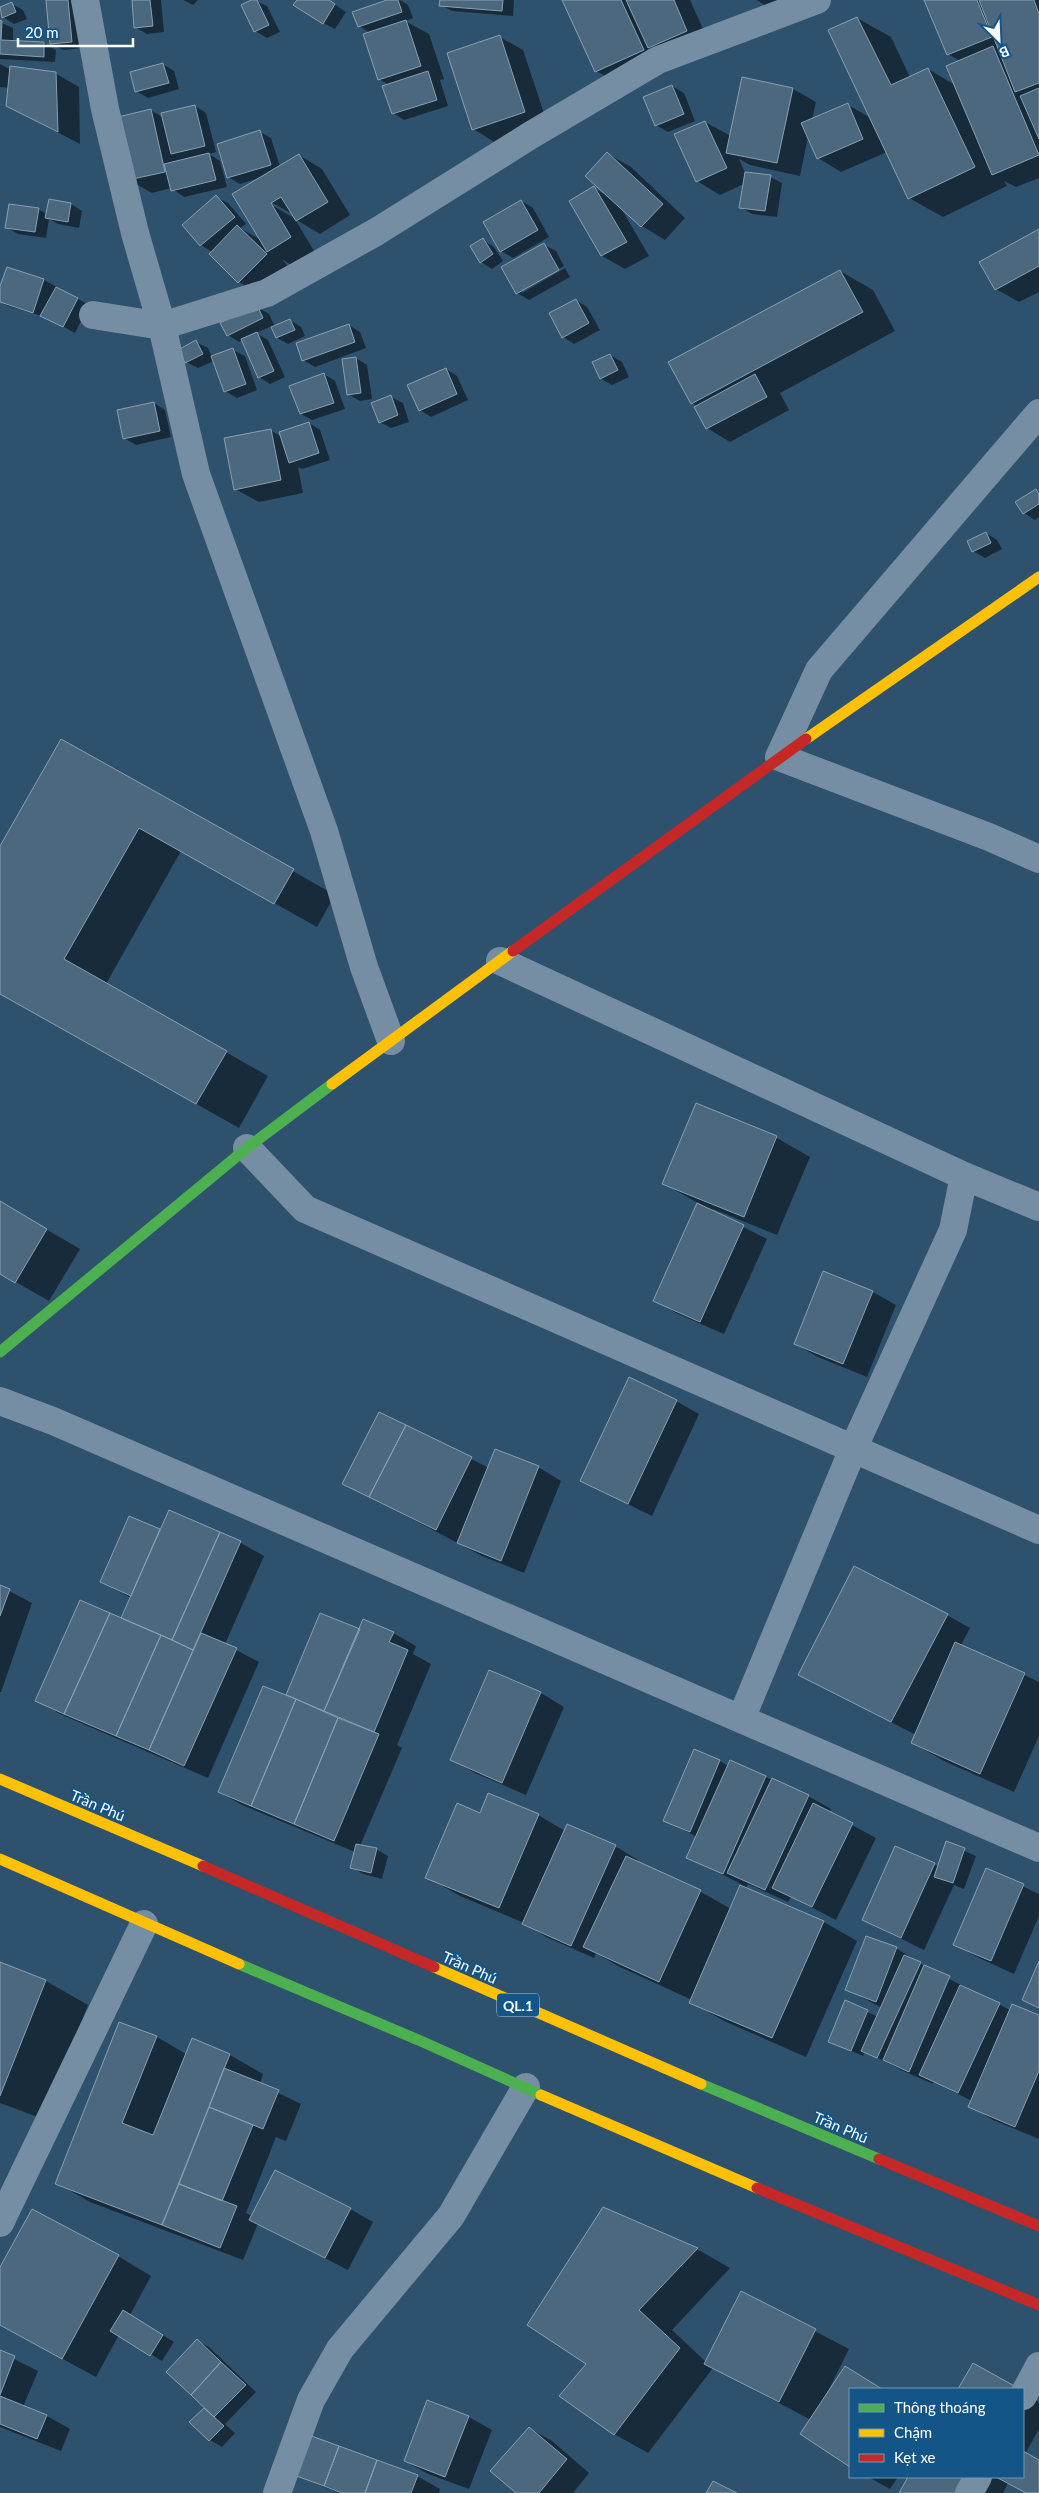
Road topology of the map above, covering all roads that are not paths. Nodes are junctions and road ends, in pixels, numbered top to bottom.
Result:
1 (85, 0) edge
2 (817, 0) edge
3 (92, 315) dead end
4 (162, 326) junction
5 (1039, 413) edge
6 (1039, 578) edge
7 (778, 757) junction
8 (1039, 859) edge
9 (500, 961) junction
10 (391, 1041) junction
11 (246, 1148) junction
12 (964, 1176) junction
13 (1039, 1207) edge
14 (0, 1352) edge
15 (0, 1401) edge
16 (853, 1449) junction
17 (1039, 1530) edge
18 (741, 1720) junction
19 (0, 1779) edge
20 (1039, 1848) edge
21 (0, 1859) edge
22 (144, 1924) junction
23 (526, 2087) junction
24 (0, 2224) edge
25 (1039, 2226) edge
26 (1039, 2305) edge
27 (1039, 2366) edge
28 (1024, 2394) edge
29 (977, 2478) edge
30 (284, 2491) edge
31 (969, 2493) edge

1 - 4 street
2 - 4 street
3 - 4 street
4 - 10 street
5 - 7 street
6 - 7 main road
7 - 8 street
7 - 9 main road
9 - 10 main road
9 - 12 street
10 - 11 main road
11 - 14 main road
11 - 16 street
12 - 13 street
12 - 16 street
15 - 18 street
16 - 17 street
16 - 18 street
18 - 20 street
19 - 25 main road, Trần Phú / QL.1
21 - 22 main road
22 - 23 main road
22 - 24 street
23 - 26 main road
23 - 30 street
27 - 28 street
29 - 31 street

